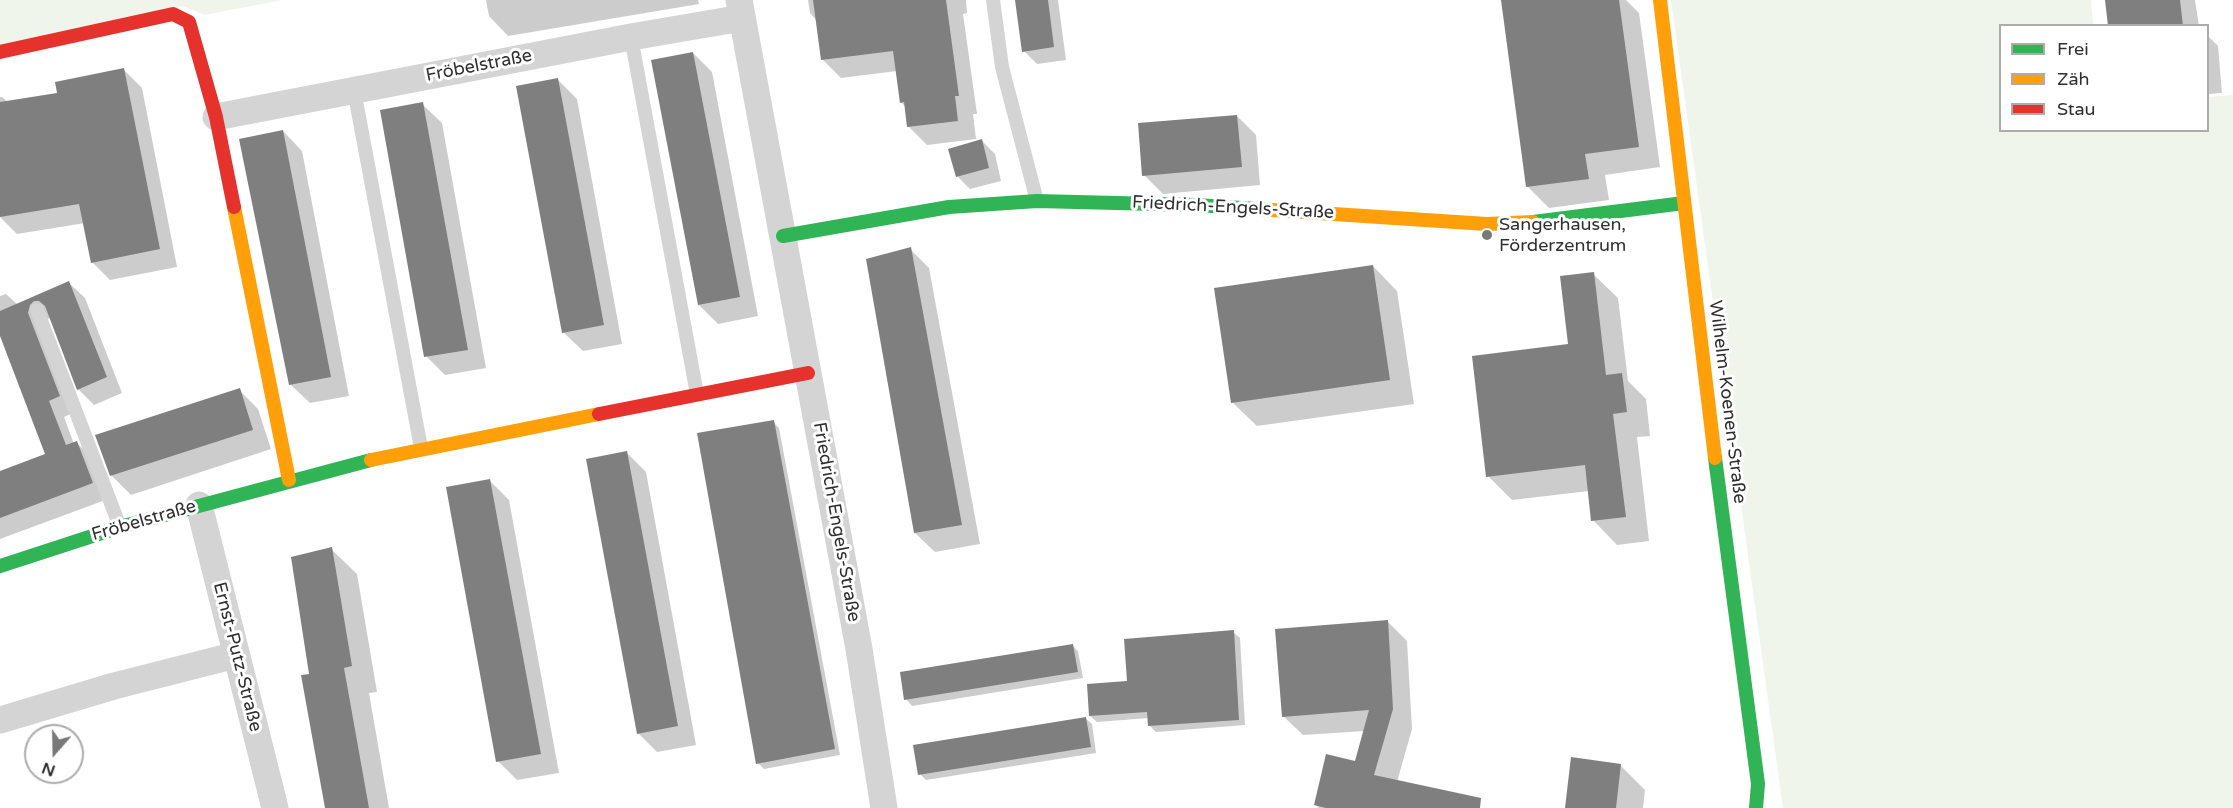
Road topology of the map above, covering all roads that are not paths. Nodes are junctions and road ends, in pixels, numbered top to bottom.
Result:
1 (993, 0) edge
2 (1660, 0) edge
3 (740, 9) edge
4 (631, 37) junction
5 (0, 52) edge
6 (354, 90) junction
7 (216, 117) junction
8 (1037, 201) junction
9 (1684, 203) junction
10 (783, 236) junction
11 (37, 310) dead end
12 (808, 373) junction
13 (697, 394) junction
14 (421, 448) junction
15 (289, 480) junction
16 (199, 506) junction
17 (120, 527) junction
18 (0, 566) edge
19 (236, 655) junction
20 (0, 720) edge
21 (275, 808) edge
22 (884, 808) edge
23 (1756, 808) edge

1 - 8 lane
2 - 9 street, Wilhelm-Koenen-Straße
3 - 4 street, Fröbelstraße
3 - 10 street, Friedrich-Engels-Straße
4 - 6 street, Fröbelstraße
4 - 13 lane
5 - 7 street
6 - 7 street, Fröbelstraße
6 - 14 lane
7 - 15 street
8 - 9 street, Friedrich-Engels-Straße
8 - 10 street, Friedrich-Engels-Straße
9 - 23 street, Wilhelm-Koenen-Straße
10 - 12 street, Friedrich-Engels-Straße
11 - 17 lane
12 - 13 street, Fröbelstraße
12 - 22 street, Friedrich-Engels-Straße
13 - 14 street, Fröbelstraße
14 - 15 street, Fröbelstraße
15 - 16 street, Fröbelstraße
16 - 17 street, Fröbelstraße
16 - 19 street, Ernst-Putz-Straße
17 - 18 street, Fröbelstraße
19 - 20 street
19 - 21 street, Ernst-Putz-Straße

